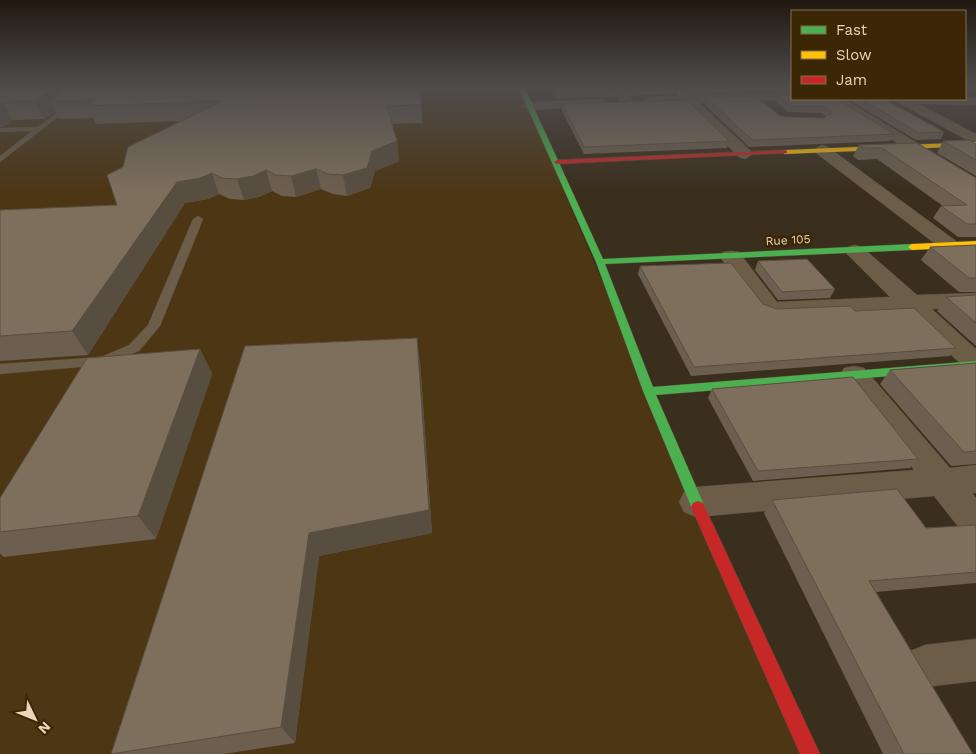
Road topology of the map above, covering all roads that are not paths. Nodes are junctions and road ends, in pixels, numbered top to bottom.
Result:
1 (50, 121) edge
2 (537, 121) edge
3 (642, 121) edge
4 (711, 121) edge
5 (871, 121) edge
6 (941, 121) edge
7 (644, 125) edge
8 (40, 129) junction
9 (0, 130) edge
10 (976, 140) edge
11 (976, 144) edge
12 (912, 147) junction
13 (822, 150) junction
14 (746, 154) junction
15 (0, 160) edge
16 (557, 162) junction
17 (976, 185) edge
18 (198, 219) dead end
19 (975, 244) edge
20 (949, 245) junction
21 (855, 251) junction
22 (731, 257) junction
23 (600, 262) junction
24 (976, 300) edge
25 (911, 303) junction
26 (976, 364) edge
27 (0, 369) edge
28 (854, 375) junction
29 (649, 391) junction
30 (976, 479) edge
31 (942, 482) junction
32 (696, 502) junction
33 (976, 523) edge
34 (976, 660) edge
35 (925, 666) dead end
36 (810, 754) edge

1 - 8 lane
2 - 16 street
3 - 7 street
4 - 14 street
5 - 12 street
6 - 10 street
8 - 9 lane
8 - 15 lane
11 - 12 street
12 - 13 street
12 - 17 street
13 - 14 street
13 - 20 street
14 - 16 street
16 - 23 street
18 - 27 lane
19 - 20 street, Rue 105
20 - 21 street, Rue 105
21 - 22 street, Rue 105
21 - 25 street
22 - 23 street, Rue 105
22 - 25 street
23 - 29 street
24 - 25 street
25 - 26 street
26 - 28 street
28 - 29 street
28 - 31 street
29 - 32 street
30 - 31 street
31 - 32 street
31 - 33 street
32 - 36 street
34 - 35 street

